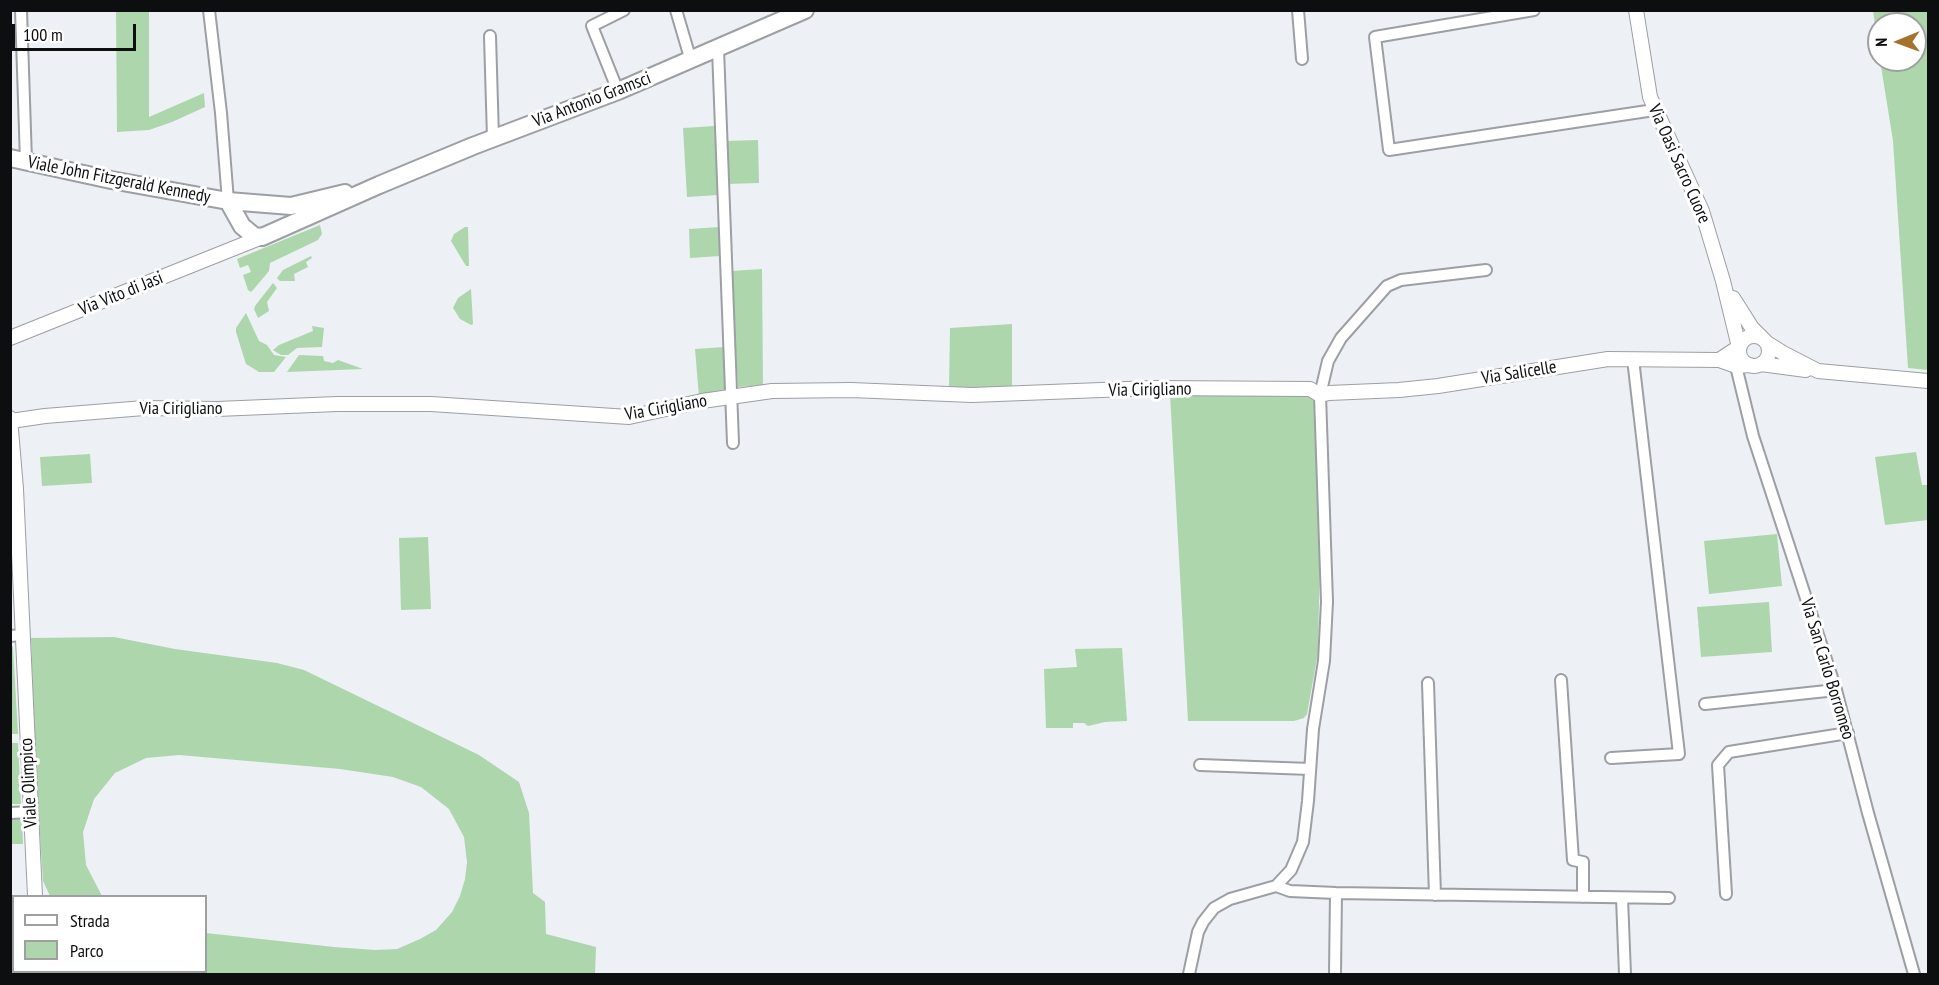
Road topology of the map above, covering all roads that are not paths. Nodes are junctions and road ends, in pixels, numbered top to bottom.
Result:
1 (21, 10) edge
2 (209, 10) edge
3 (624, 10) edge
4 (676, 10) edge
5 (805, 10) edge
6 (1298, 10) edge
7 (1534, 10) edge
8 (1636, 10) edge
9 (490, 36) dead end
10 (718, 49) junction
11 (1302, 59) dead end
12 (691, 61) junction
13 (618, 91) junction
14 (1654, 110) junction
15 (493, 138) junction
16 (18, 160) edge
17 (227, 170) junction
18 (379, 185) junction
19 (228, 201) junction
20 (267, 203) junction
21 (291, 206) junction
22 (295, 223) junction
23 (242, 226) junction
24 (262, 237) junction
25 (232, 249) junction
26 (1486, 270) dead end
27 (1724, 281) junction
28 (10, 338) edge
29 (1765, 341) junction
30 (1740, 347) junction
31 (1633, 359) junction
32 (1719, 360) junction
33 (1749, 365) junction
34 (1818, 371) junction
35 (1929, 381) edge
36 (1320, 395) junction
37 (732, 396) junction
38 (11, 420) edge
39 (733, 444) dead end
40 (16, 636) edge
41 (1561, 680) dead end
42 (1428, 683) dead end
43 (1836, 690) junction
44 (1705, 704) dead end
45 (1848, 733) junction
46 (1611, 758) dead end
47 (1200, 765) dead end
48 (1310, 769) junction
49 (30, 812) junction
50 (10, 813) edge
51 (1276, 886) junction
52 (1336, 893) junction
53 (1726, 894) dead end
54 (35, 895) edge
55 (1434, 895) junction
56 (1582, 897) junction
57 (1622, 897) junction
58 (1669, 898) dead end
59 (1189, 974) edge
60 (1335, 975) edge
61 (1624, 975) edge
62 (1914, 975) edge

1 - 16 street
2 - 17 street
3 - 13 street
4 - 12 street
5 - 10 main road, Via Antonio Gramsci
6 - 11 street
7 - 14 street
8 - 14 street, Via Oasi Sacro Cuore
9 - 15 street
10 - 12 main road, Via Antonio Gramsci
10 - 37 street
12 - 13 main road, Via Antonio Gramsci
13 - 15 main road, Via Antonio Gramsci
14 - 27 street, Via Oasi Sacro Cuore
15 - 18 main road, Via Antonio Gramsci
16 - 19 main road, Viale John Fitzgerald Kennedy
17 - 19 street
17 - 20 street
18 - 21 main road, Via Antonio Gramsci
18 - 22 main road, Via Antonio Gramsci
19 - 20 main road, Via Antonio Gramsci
19 - 23 main road
20 - 21 main road, Via Antonio Gramsci
20 - 23 main road
21 - 22 main road
22 - 24 main road, Via Antonio Gramsci
23 - 24 main road
23 - 25 street
24 - 25 street, Via Vito di Jasi
25 - 28 street, Via Vito di Jasi
26 - 36 street
27 - 29 street, Via Oasi Sacro Cuore
27 - 30 street, Via Oasi Sacro Cuore
29 - 30 street
29 - 33 street
29 - 34 street, Via Oasi Sacro Cuore
30 - 32 street
30 - 33 street
31 - 32 street, Via Salicelle
31 - 36 street, Via Salicelle
31 - 46 street
32 - 33 street
33 - 34 street
33 - 43 street, Via San Carlo Borromeo
34 - 35 street, Via Oasi Sacro Cuore
36 - 37 street, Via Cirigliano
36 - 48 street
37 - 38 street, Via Cirigliano
37 - 39 street
38 - 40 street, Viale Olimpico
40 - 49 street, Viale Olimpico
41 - 56 street
42 - 55 street
43 - 44 street
43 - 45 street, Via San Carlo Borromeo
45 - 53 street
45 - 62 street, Via San Carlo Borromeo
47 - 48 street
48 - 51 street
49 - 50 street
49 - 54 street, Viale Olimpico
51 - 52 street
51 - 59 street
52 - 55 street
52 - 60 street
55 - 56 street
56 - 57 street
57 - 58 street
57 - 61 street

